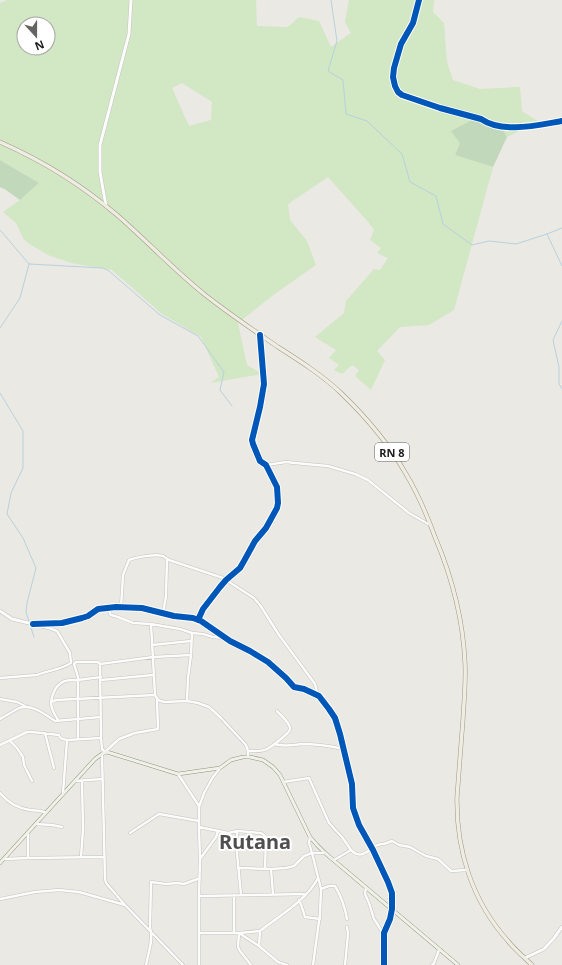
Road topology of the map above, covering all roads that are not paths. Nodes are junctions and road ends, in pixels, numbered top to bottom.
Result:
1 (131, 0) edge
2 (419, 0) edge
3 (562, 121) edge
4 (0, 142) edge
5 (106, 206) junction
6 (260, 335) junction
7 (266, 465) junction
8 (431, 525) junction
9 (167, 559) junction
10 (226, 580) junction
11 (121, 607) junction
12 (110, 608) junction
13 (0, 611) edge
14 (163, 613) junction
15 (198, 620) junction
16 (33, 624) junction
17 (151, 624) junction
18 (192, 633) junction
19 (225, 638) junction
20 (191, 641) junction
21 (152, 645) junction
22 (191, 654) junction
23 (153, 657) junction
24 (100, 664) junction
25 (154, 675) junction
26 (0, 678) edge
27 (101, 678) junction
28 (78, 680) junction
29 (155, 695) junction
30 (319, 696) junction
31 (101, 697) junction
32 (157, 698) junction
33 (0, 699) edge
34 (78, 699) junction
35 (187, 701) junction
36 (51, 702) junction
37 (27, 707) junction
38 (277, 711) dead end
39 (101, 717) junction
40 (0, 719) edge
41 (78, 719) junction
42 (58, 720) junction
43 (45, 733) junction
44 (101, 738) junction
45 (78, 739) junction
46 (10, 740) junction
47 (67, 740) junction
48 (274, 744) junction
49 (0, 745) edge
50 (344, 749) junction
51 (248, 751) junction
52 (103, 753) junction
53 (248, 757) junction
54 (54, 768) dead end
55 (220, 768) junction
56 (178, 774) junction
57 (102, 779) junction
58 (32, 781) dead end
59 (75, 781) junction
60 (82, 781) junction
61 (283, 782) junction
62 (0, 793) edge
63 (63, 794) junction
64 (200, 807) junction
65 (46, 813) junction
66 (199, 821) junction
67 (36, 824) junction
68 (62, 827) dead end
69 (199, 827) junction
70 (218, 831) junction
71 (237, 831) junction
72 (28, 832) junction
73 (130, 833) dead end
74 (310, 837) junction
75 (372, 848) junction
76 (351, 850) junction
77 (312, 853) junction
78 (325, 853) junction
79 (81, 857) junction
80 (104, 857) junction
81 (28, 858) junction
82 (3, 859) junction
83 (200, 859) junction
84 (334, 860) junction
85 (0, 863) edge
86 (238, 868) junction
87 (265, 869) junction
88 (271, 869) junction
89 (467, 870) junction
90 (318, 877) junction
91 (200, 878) junction
92 (366, 887) junction
93 (321, 889) junction
94 (273, 894) junction
95 (306, 894) junction
96 (234, 895) junction
97 (241, 895) junction
98 (199, 896) junction
99 (0, 899) edge
100 (299, 900) junction
101 (125, 905) junction
102 (392, 910) junction
103 (320, 919) junction
104 (347, 919) dead end
105 (347, 926) dead end
106 (562, 927) edge
107 (260, 931) junction
108 (151, 932) junction
109 (234, 932) junction
110 (239, 933) junction
111 (384, 933) junction
112 (199, 934) junction
113 (259, 946) junction
114 (439, 950) junction
115 (525, 958) junction
116 (434, 964) edge
117 (146, 965) edge
118 (183, 965) edge
119 (200, 965) edge
120 (251, 965) edge
121 (287, 965) edge
122 (313, 965) edge
123 (345, 965) edge
124 (384, 965) edge
125 (458, 965) edge
126 (532, 965) edge

1 - 5 street
2 - 3 street
4 - 5 main road, RN 8
5 - 6 main road, RN 8
6 - 7 street
6 - 8 main road, RN 8
7 - 8 street
7 - 10 street
8 - 89 main road, RN 8
9 - 10 street
9 - 11 street
9 - 14 street
10 - 15 street
10 - 30 street
11 - 12 street
11 - 14 street
12 - 16 street
12 - 17 street
13 - 16 street
14 - 15 street
15 - 19 street
16 - 26 street
17 - 18 street
17 - 21 street
18 - 19 street
18 - 20 street
19 - 30 street
20 - 21 street
20 - 22 street
21 - 23 street
22 - 23 street
22 - 35 street
23 - 24 street
23 - 25 street
24 - 27 street
24 - 28 street
25 - 27 street
25 - 29 street
27 - 28 street
27 - 31 street
28 - 34 street
28 - 36 street
29 - 31 street
29 - 32 street
30 - 50 street
31 - 34 street
31 - 39 street
32 - 35 street
32 - 52 street
33 - 37 street
34 - 36 street
34 - 41 street
35 - 51 street
36 - 42 street
37 - 40 street
37 - 42 street
38 - 48 street
39 - 41 street
39 - 44 street
41 - 42 street
41 - 45 street
43 - 46 street
43 - 47 street
43 - 54 street
44 - 45 street
44 - 52 street
45 - 47 street
46 - 49 street
46 - 58 street
47 - 63 street
48 - 50 street
48 - 51 street
50 - 75 street
51 - 53 street
52 - 56 main road
52 - 57 street
52 - 59 main road
53 - 55 main road
53 - 61 main road
55 - 56 main road
55 - 64 street
56 - 64 street
57 - 60 street
57 - 80 street
59 - 60 street
59 - 63 main road
60 - 79 street
61 - 74 main road
61 - 76 street
62 - 65 street
63 - 65 main road
64 - 66 street
65 - 67 main road
66 - 69 street
66 - 73 street
67 - 68 street
67 - 72 main road
69 - 70 street
69 - 83 street
70 - 71 street
70 - 83 street
71 - 86 street
71 - 87 street
72 - 81 street
72 - 82 main road
74 - 77 street
74 - 78 main road
75 - 76 street
75 - 89 street
75 - 102 street
76 - 84 street
77 - 78 street
77 - 88 street
77 - 90 street
78 - 84 main road
79 - 80 street
79 - 81 street
80 - 101 street
81 - 82 street
82 - 85 main road
83 - 91 street
84 - 92 main road
86 - 87 street
86 - 97 street
87 - 88 street
88 - 94 street
89 - 115 main road, RN 8
90 - 93 street
90 - 95 street
91 - 98 street
91 - 108 street
92 - 102 main road
92 - 111 street
93 - 103 street
93 - 104 street
94 - 95 street
94 - 97 street
95 - 100 street
96 - 97 street
96 - 98 street
96 - 109 street
98 - 112 street
99 - 101 street
100 - 103 street
100 - 107 street
101 - 108 street
102 - 111 street
102 - 114 main road
103 - 122 street
105 - 123 street
106 - 115 street
107 - 110 street
107 - 113 street
108 - 117 street
108 - 118 street
109 - 110 street
109 - 112 street
110 - 113 street
110 - 120 street
111 - 124 street
112 - 119 street
113 - 121 street
114 - 116 street
114 - 125 main road
115 - 126 main road, RN 8

